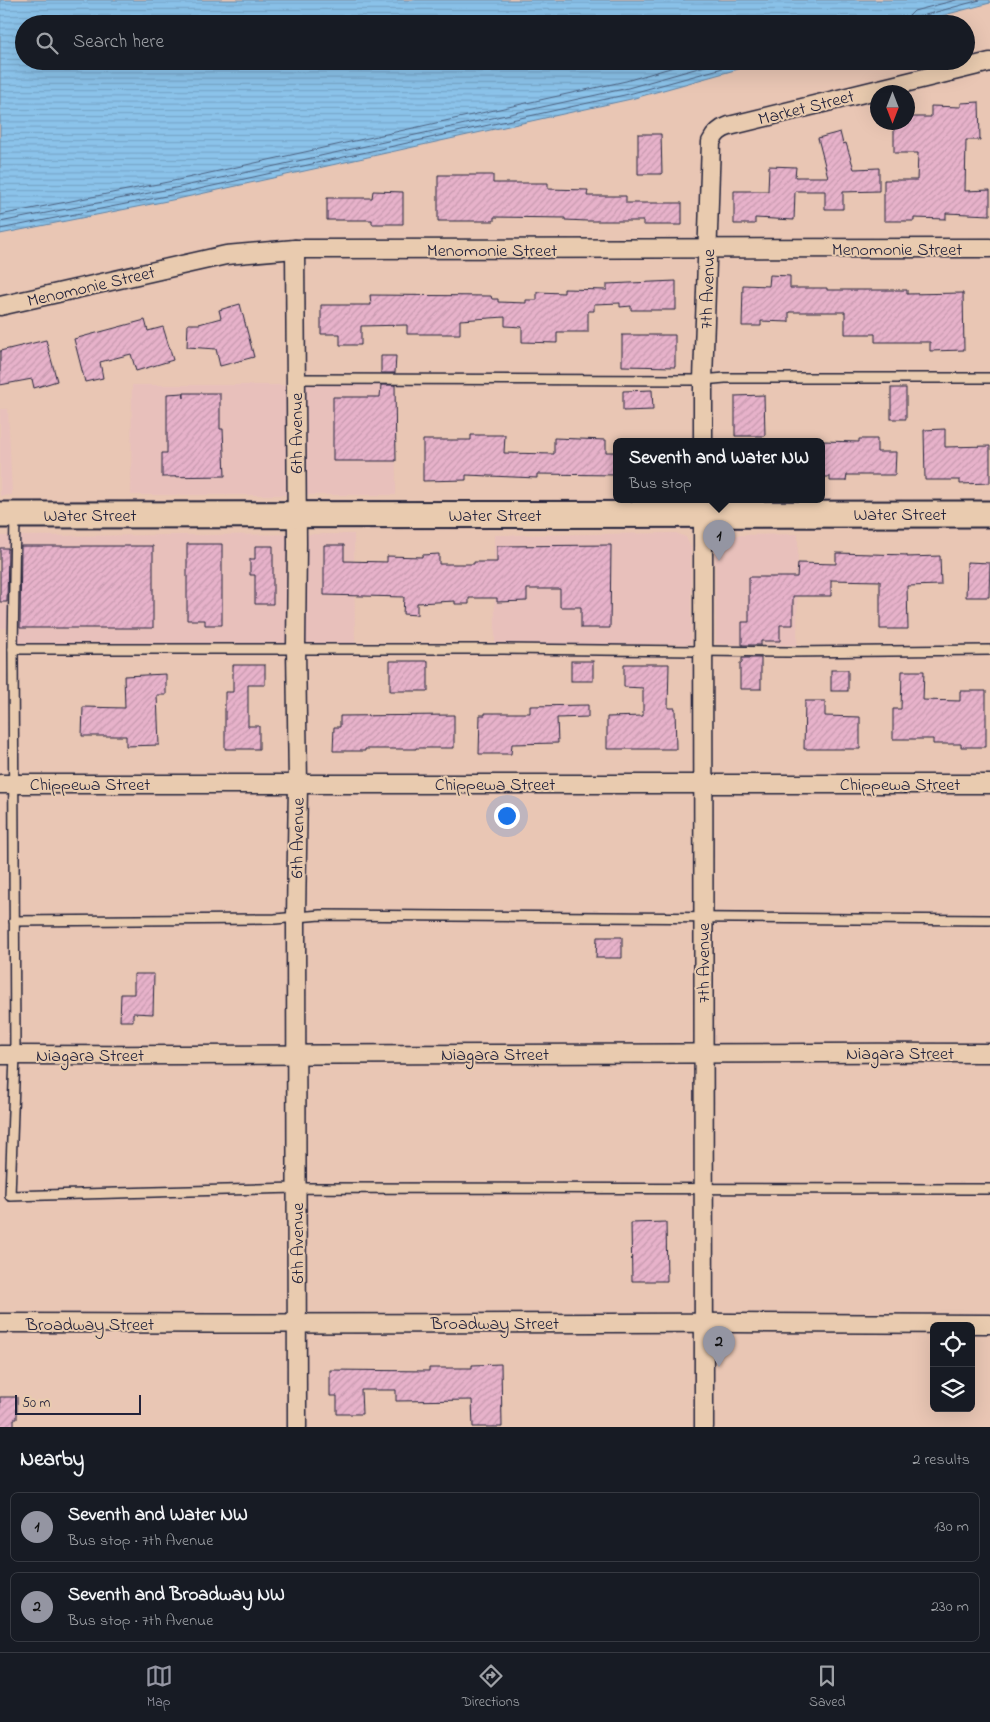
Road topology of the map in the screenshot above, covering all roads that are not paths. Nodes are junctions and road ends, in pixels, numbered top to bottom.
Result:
1 (990, 62) edge
2 (975, 66) edge
3 (957, 70) edge
4 (713, 136) joint
5 (990, 248) edge
6 (295, 249) junction
7 (708, 250) junction
8 (0, 306) edge
9 (990, 378) edge
10 (296, 379) junction
11 (703, 380) junction
12 (703, 438) edge
13 (703, 507) edge
14 (990, 514) edge
15 (8, 515) edge
16 (296, 515) junction
17 (13, 650) junction
18 (296, 650) junction
19 (990, 650) edge
20 (702, 652) junction
21 (7, 784) edge
22 (298, 784) junction
23 (703, 784) junction
24 (990, 784) edge
25 (296, 917) junction
26 (703, 919) junction
27 (990, 920) edge
28 (14, 921) junction
29 (703, 1052) junction
30 (990, 1053) edge
31 (7, 1055) edge
32 (297, 1055) junction
33 (297, 1188) junction
34 (990, 1189) edge
35 (705, 1190) junction
36 (0, 1196) edge
37 (10, 1196) junction
38 (704, 1322) junction
39 (0, 1323) edge
40 (297, 1324) junction
41 (990, 1324) edge
42 (297, 1427) edge
43 (704, 1427) edge

1 - 2 street, Market Street
3 - 4 street, Market Street
4 - 7 street, 7th Avenue
5 - 7 street, Menomonie Street
6 - 7 street, Menomonie Street
6 - 8 street, Menomonie Street
6 - 10 street, 6th Avenue
7 - 11 street, 7th Avenue
9 - 11 lane
10 - 11 lane
10 - 16 street, 6th Avenue
11 - 12 street, 7th Avenue
13 - 14 main road, Water Street
13 - 16 main road, Water Street
13 - 20 street, 7th Avenue
15 - 16 main road, Water Street
15 - 17 lane
16 - 18 street, 6th Avenue
17 - 18 lane
17 - 21 lane
18 - 20 lane
18 - 22 street, 6th Avenue
19 - 20 lane
20 - 23 street, 7th Avenue
21 - 22 street, Chippewa Street
21 - 28 lane
22 - 23 street, Chippewa Street
22 - 25 street, 6th Avenue
23 - 24 street, Chippewa Street
23 - 26 street, 7th Avenue
25 - 26 lane
25 - 28 lane
25 - 32 street, 6th Avenue
26 - 27 lane
26 - 29 street, 7th Avenue
28 - 31 lane
29 - 30 street, Niagara Street
29 - 32 street, Niagara Street
29 - 35 street, 7th Avenue
31 - 32 street, Niagara Street
31 - 37 lane
32 - 33 street, 6th Avenue
33 - 35 lane
33 - 37 lane
33 - 40 street, 6th Avenue
34 - 35 lane
35 - 38 street, 7th Avenue
36 - 37 lane
38 - 40 street, Broadway Street
38 - 41 street, Broadway Street
38 - 43 street, 7th Avenue
39 - 40 street, Broadway Street
40 - 42 street, 6th Avenue

